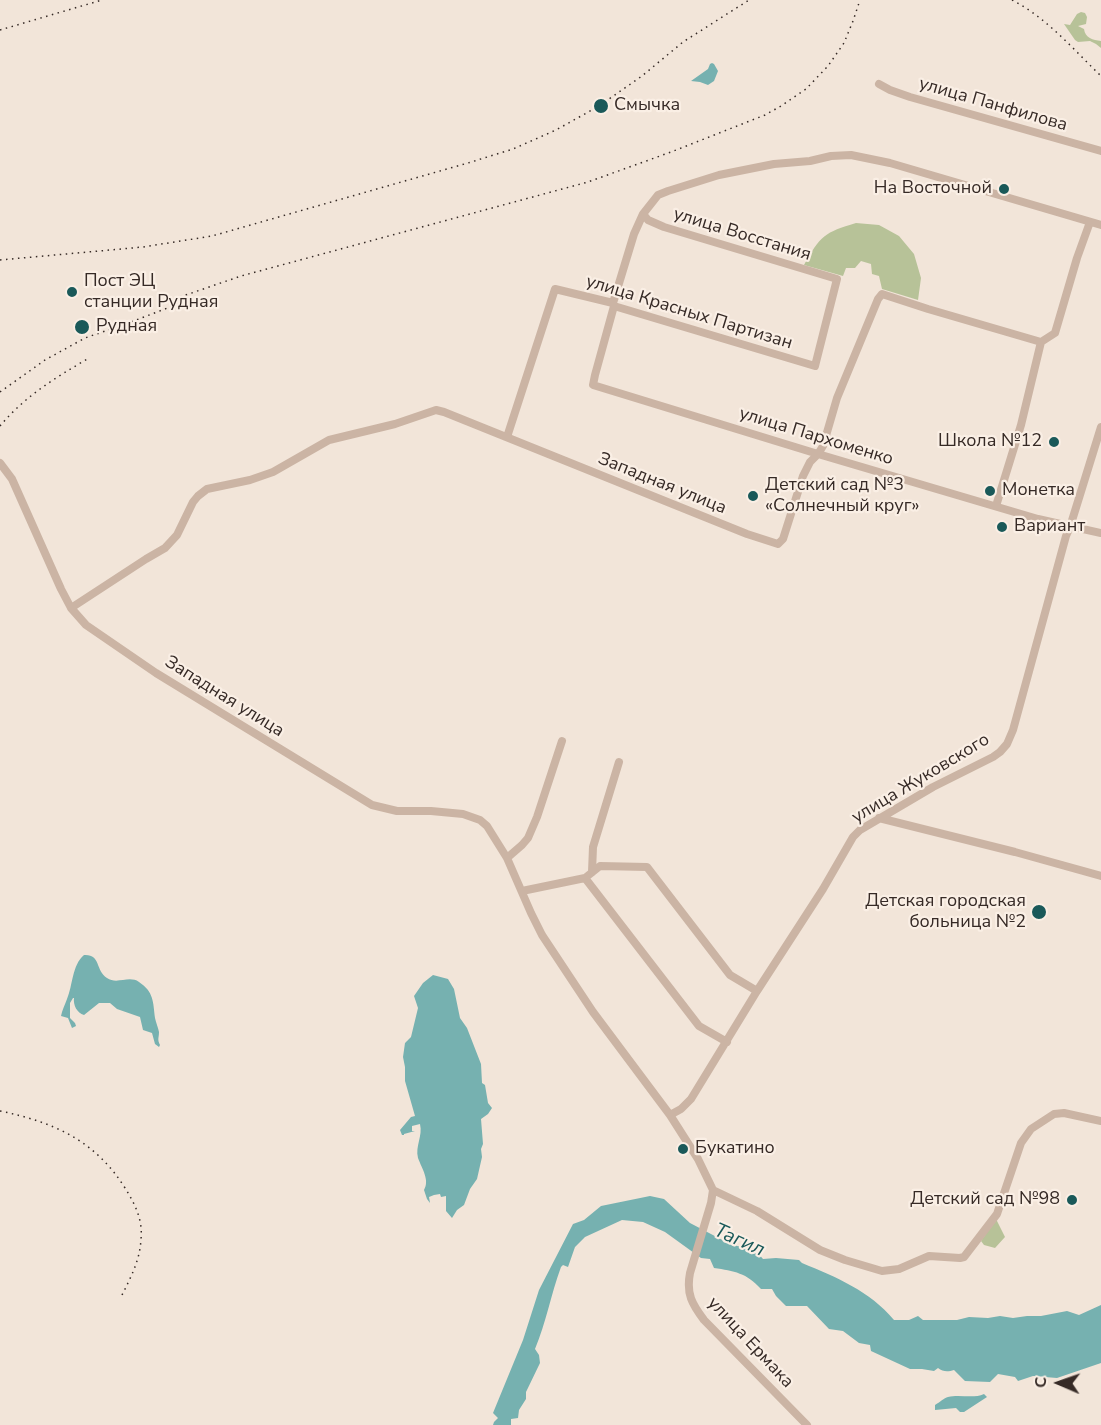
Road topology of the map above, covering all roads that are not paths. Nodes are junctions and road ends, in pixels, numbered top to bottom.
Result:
1 (879, 84) dead end
2 (1101, 151) edge
3 (643, 214) junction
4 (1090, 222) junction
5 (1101, 225) edge
6 (614, 305) junction
7 (1041, 342) junction
8 (815, 366) joint
9 (1101, 428) edge
10 (507, 437) junction
11 (818, 454) junction
12 (0, 463) edge
13 (996, 506) junction
14 (1070, 527) junction
15 (1101, 533) edge
16 (71, 608) junction
17 (562, 741) dead end
18 (619, 762) dead end
19 (879, 818) junction
20 (507, 858) junction
21 (592, 872) junction
22 (1101, 876) edge
23 (585, 878) junction
24 (522, 891) junction
25 (757, 991) junction
26 (727, 1042) junction
27 (670, 1116) junction
28 (1101, 1121) edge
29 (713, 1190) junction
30 (807, 1425) edge

1 - 2 street, улица Панфилова
3 - 4 street
3 - 6 street
3 - 8 street, улица Восстания
4 - 5 street
4 - 7 street
6 - 8 street, улица Красных Партизан
6 - 10 street, улица Красных Партизан
6 - 11 street, улица Пархоменко
7 - 11 street
7 - 13 street
9 - 14 street, улица Жуковского
10 - 11 street, Западная улица
10 - 16 street, Западная улица
11 - 13 street, улица Пархоменко
12 - 16 street, Западная улица
13 - 14 street, улица Пархоменко
14 - 15 street, улица Пархоменко
14 - 19 street, улица Жуковского
16 - 20 street, Западная улица
17 - 20 street
18 - 21 street
19 - 22 street
19 - 25 street, улица Жуковского
20 - 24 street, Западная улица
21 - 23 street
21 - 25 street
23 - 24 street
23 - 26 street
24 - 27 street, Западная улица
25 - 26 street, улица Жуковского
26 - 27 street, улица Жуковского
27 - 29 street, Западная улица
28 - 29 street
29 - 30 street, улица Ермака

